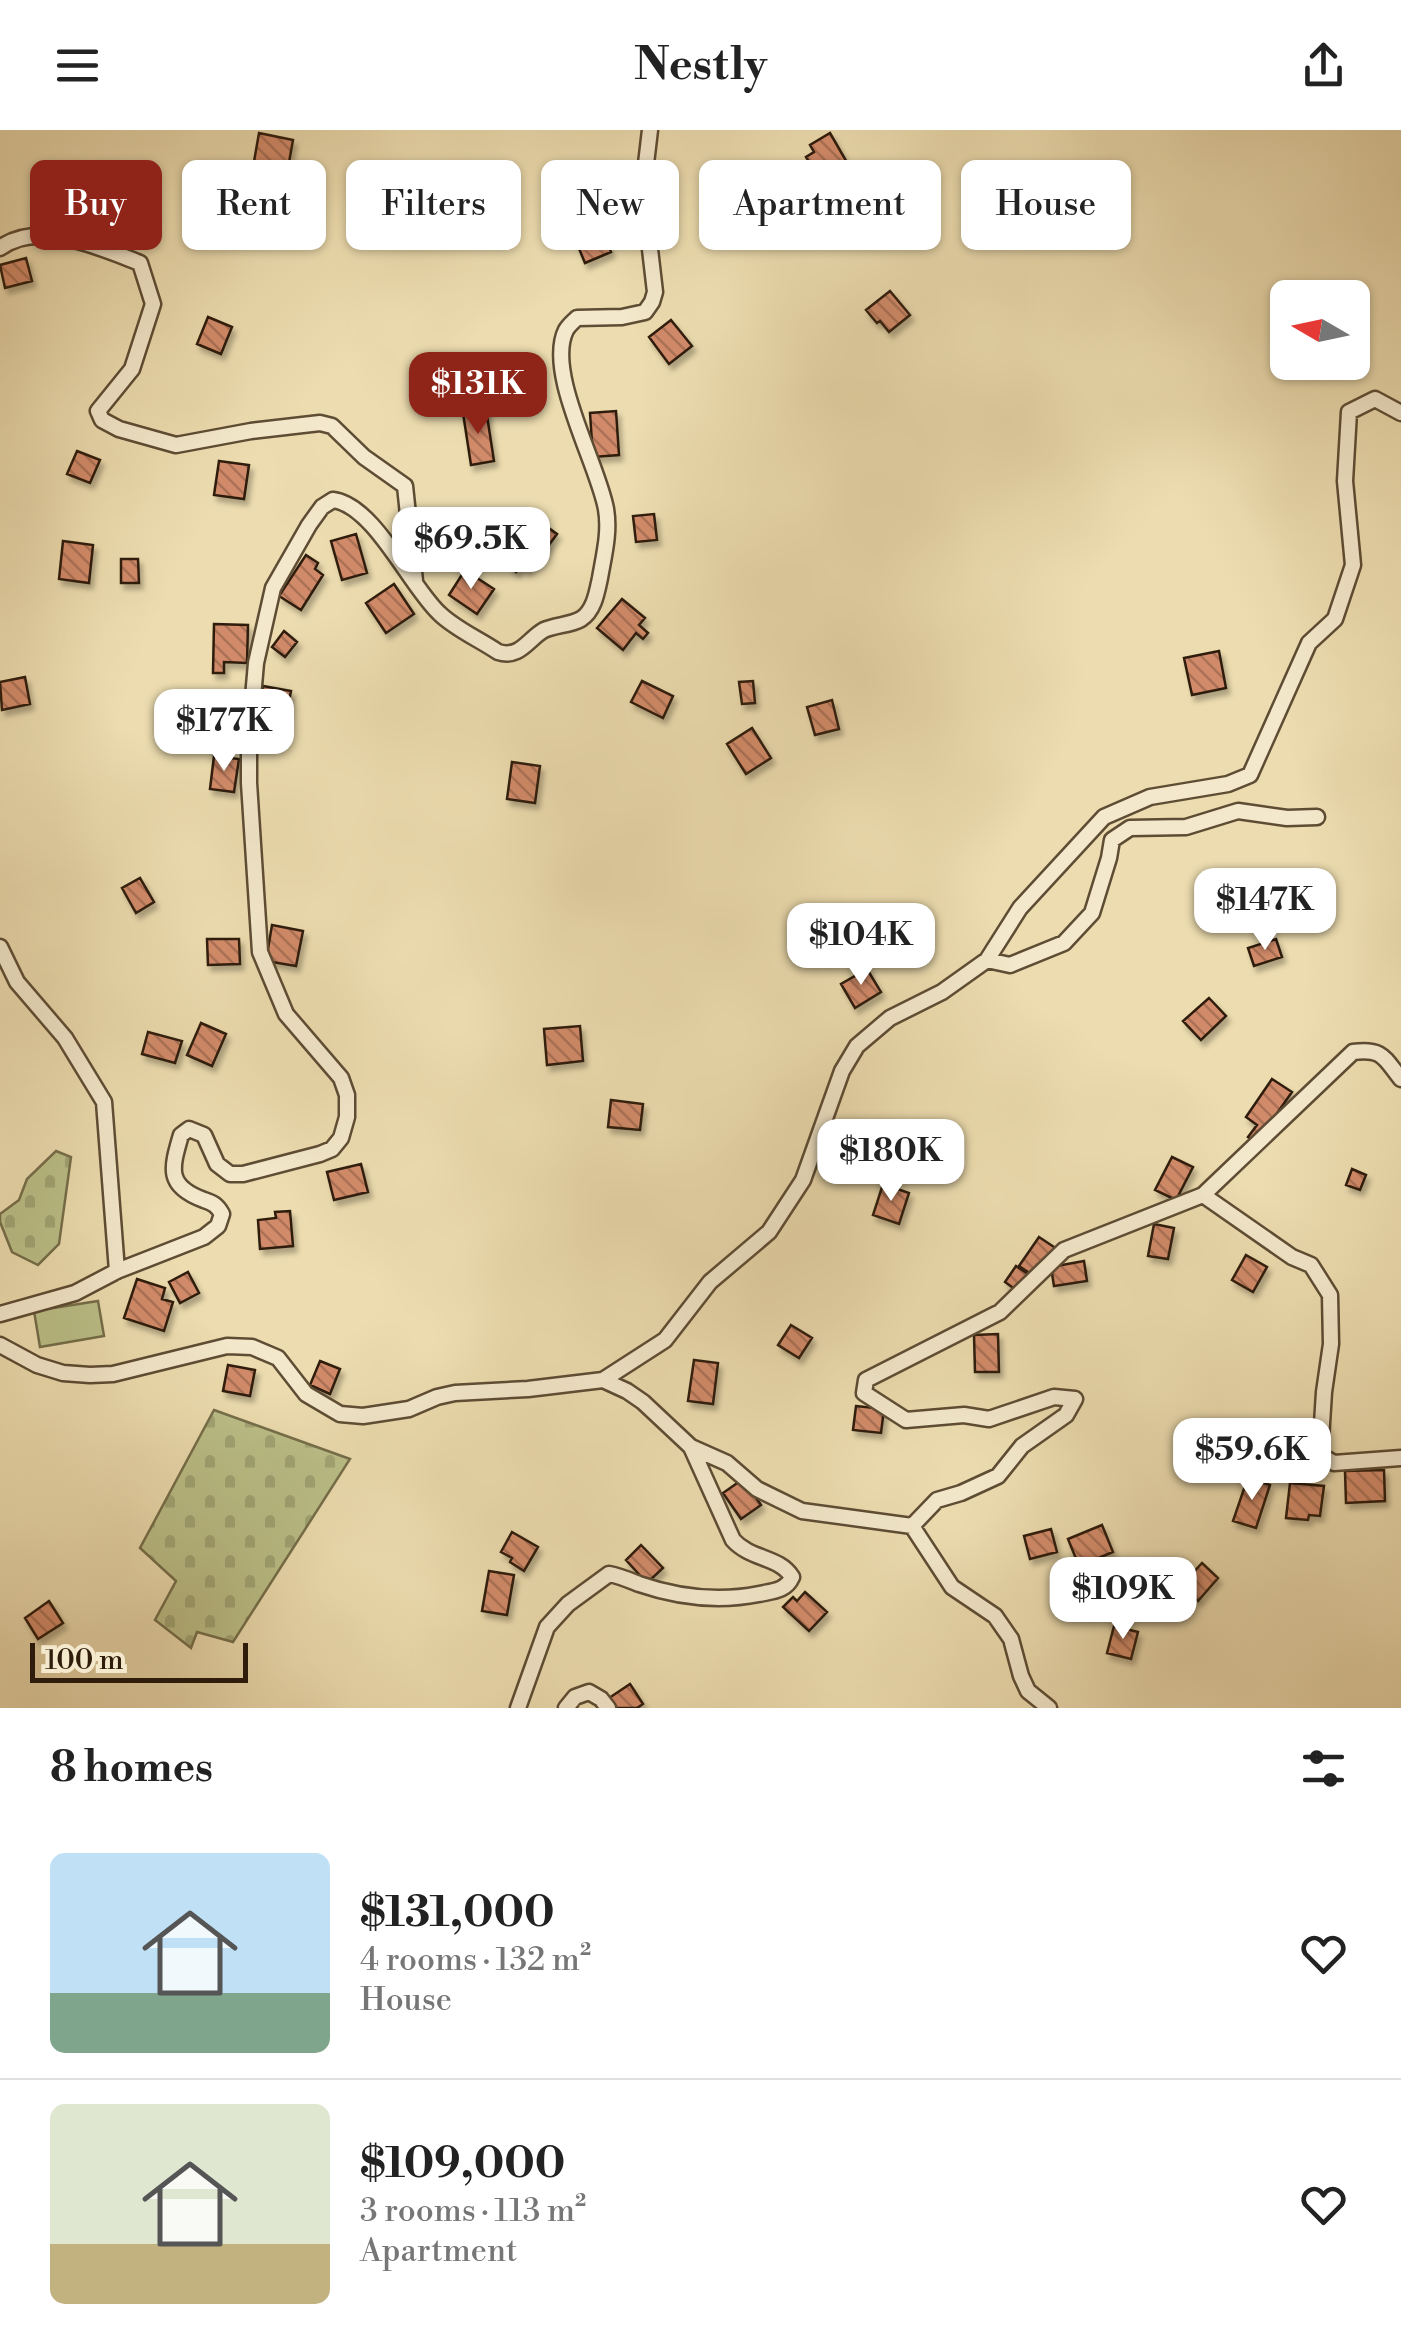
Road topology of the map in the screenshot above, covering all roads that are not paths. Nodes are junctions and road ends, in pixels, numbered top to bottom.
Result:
1 (650, 130) edge
2 (0, 248) edge
3 (1401, 412) edge
4 (415, 581) junction
5 (1317, 817) dead end
6 (0, 947) edge
7 (987, 960) junction
8 (1401, 1079) edge
9 (1203, 1195) junction
10 (117, 1270) junction
11 (0, 1314) edge
12 (0, 1345) edge
13 (603, 1380) junction
14 (691, 1447) junction
15 (1401, 1458) edge
16 (912, 1526) junction
17 (518, 1708) edge
18 (566, 1708) edge
19 (608, 1708) edge
20 (1049, 1708) edge

1 - 4 street
2 - 4 street
3 - 7 street
4 - 10 street
5 - 7 street
6 - 10 street
7 - 13 street
8 - 9 street
9 - 15 street
9 - 16 street
10 - 11 street
12 - 13 street
13 - 14 street
14 - 16 street
14 - 17 street
16 - 20 street
18 - 19 street

